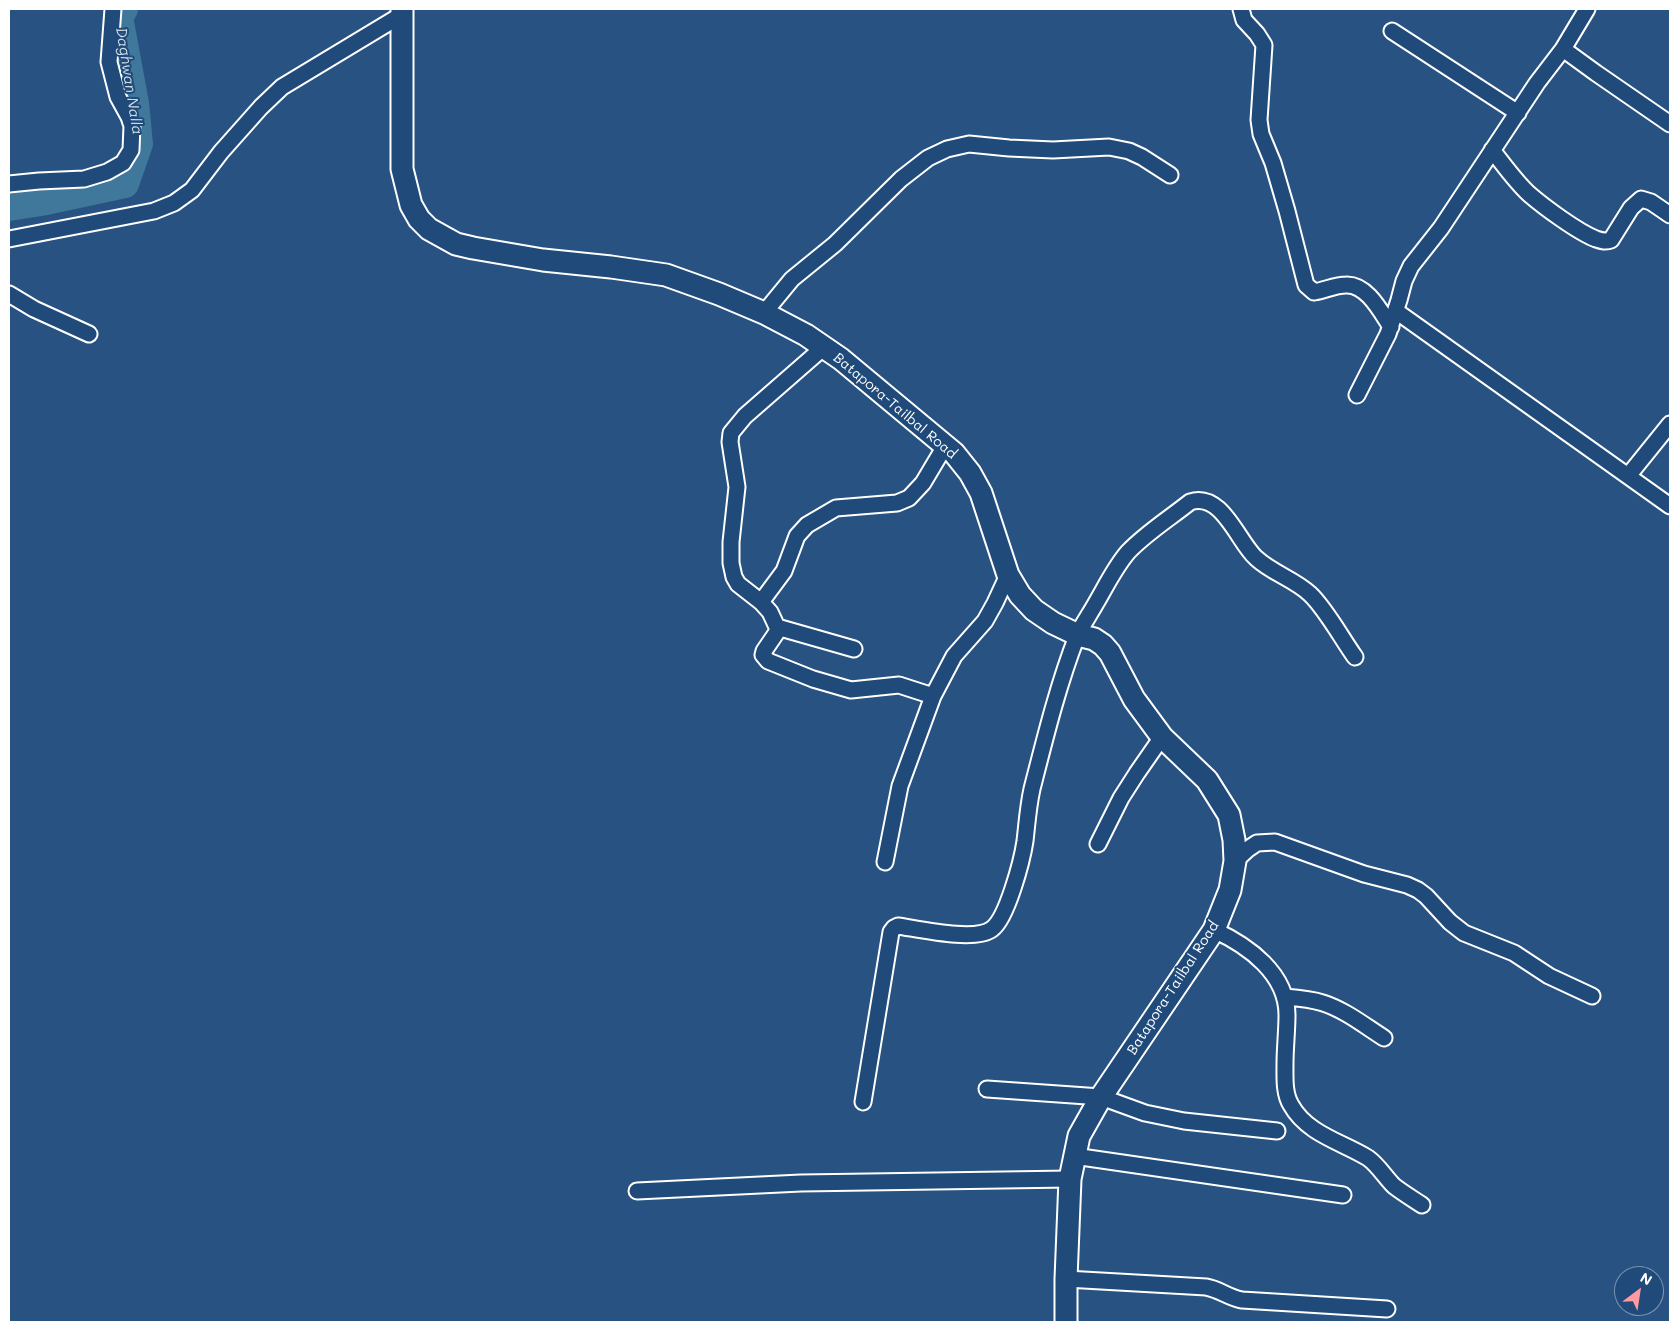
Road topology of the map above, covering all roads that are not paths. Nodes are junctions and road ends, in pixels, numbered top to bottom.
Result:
1 (113, 9) edge
2 (1241, 9) edge
3 (1587, 9) edge
4 (402, 12) edge
5 (1392, 31) dead end
6 (1563, 49) junction
7 (1518, 113) junction
8 (1670, 124) edge
9 (1492, 150) junction
10 (1170, 175) dead end
11 (9, 184) edge
12 (1670, 215) edge
13 (9, 239) edge
14 (9, 294) edge
15 (1396, 311) junction
16 (764, 313) junction
17 (1391, 328) junction
18 (89, 334) dead end
19 (824, 347) junction
20 (1356, 395) dead end
21 (1670, 424) edge
22 (945, 446) junction
23 (1628, 476) junction
24 (1670, 506) edge
25 (1008, 575) junction
26 (761, 602) junction
27 (777, 627) junction
28 (1078, 635) junction
29 (854, 649) dead end
30 (1355, 657) dead end
31 (933, 696) junction
32 (1162, 737) junction
33 (1098, 844) dead end
34 (885, 862) dead end
35 (1235, 862) junction
36 (1214, 930) junction
37 (1592, 996) dead end
38 (1285, 997) junction
39 (1384, 1038) dead end
40 (987, 1089) dead end
41 (1101, 1097) junction
42 (863, 1102) dead end
43 (1277, 1131) dead end
44 (1074, 1156) junction
45 (1070, 1179) junction
46 (637, 1191) dead end
47 (1343, 1195) dead end
48 (1422, 1205) dead end
49 (1066, 1279) junction
50 (1387, 1309) dead end
51 (1066, 1322) edge

1 - 11 street
2 - 17 street
3 - 6 street
4 - 13 street
4 - 16 main road, Batapora-Tailbal Road
5 - 7 street
6 - 7 street
6 - 8 street
7 - 9 street
9 - 12 street
9 - 15 street
10 - 16 street
14 - 18 street
15 - 17 street
15 - 23 street
16 - 19 main road, Batapora-Tailbal Road
17 - 20 street
19 - 22 main road, Batapora-Tailbal Road
19 - 26 street
21 - 23 street
22 - 25 main road, Batapora-Tailbal Road
22 - 26 street
23 - 24 street
25 - 28 main road, Batapora-Tailbal Road
25 - 31 street
26 - 27 street
27 - 29 street
27 - 31 street
28 - 30 street
28 - 32 main road, Batapora-Tailbal Road
28 - 42 street
31 - 34 street
32 - 33 street
32 - 35 main road, Batapora-Tailbal Road
35 - 36 main road, Batapora-Tailbal Road
35 - 37 street
36 - 38 street
36 - 41 main road, Batapora-Tailbal Road
38 - 39 street
38 - 48 street
40 - 41 street
41 - 43 street
41 - 44 main road, Batapora-Tailbal Road
44 - 45 main road, Batapora-Tailbal Road
44 - 47 street
45 - 46 street
45 - 49 main road, Batapora-Tailbal Road
49 - 50 street
49 - 51 main road, Batapora-Tailbal Road

